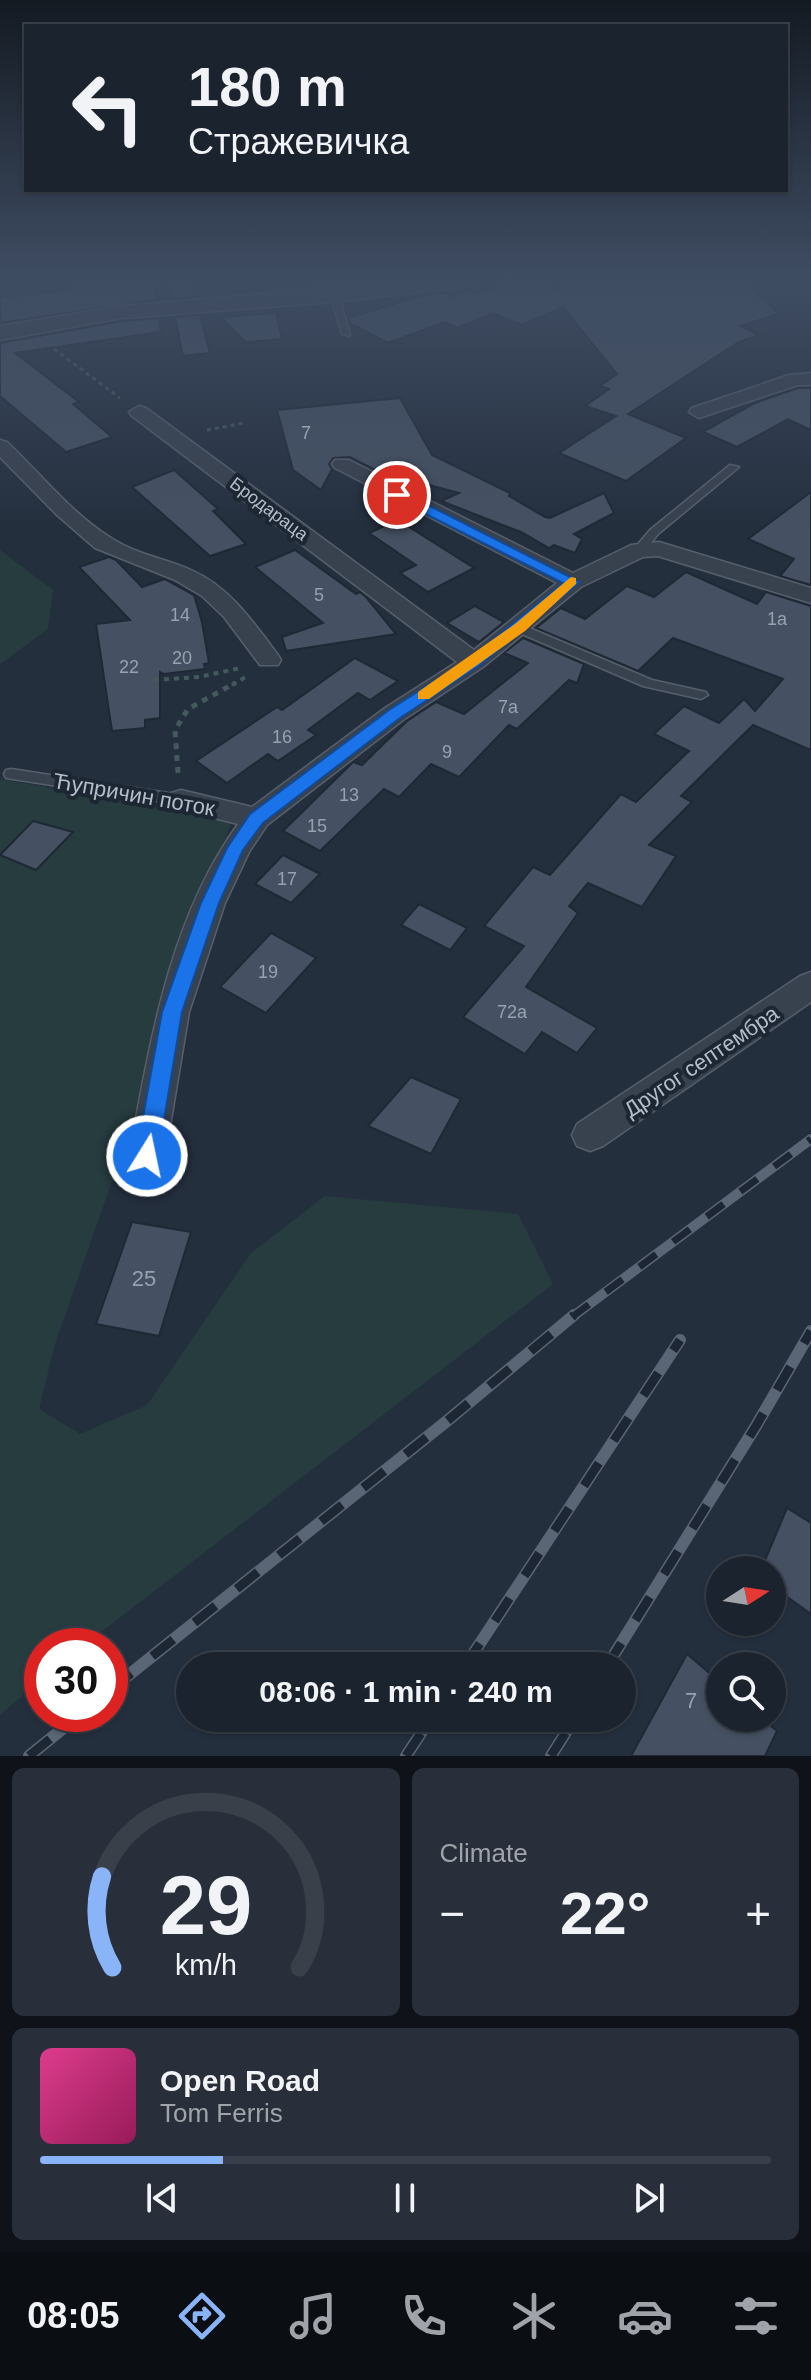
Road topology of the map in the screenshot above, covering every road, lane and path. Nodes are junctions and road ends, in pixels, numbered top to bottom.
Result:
1 (72, 363) edge
2 (811, 379) edge
3 (139, 412) joint
4 (699, 412) dead end
5 (0, 446) edge
6 (342, 464) dead end
7 (734, 467) dead end
8 (639, 550) junction
9 (573, 582) junction
10 (811, 596) edge
11 (520, 628) junction
12 (261, 662) joint
13 (474, 662) junction
14 (248, 676) dead end
15 (154, 680) dead end
16 (701, 695) dead end
17 (176, 752) dead end
18 (11, 774) dead end
19 (181, 800) joint
20 (257, 818) junction
21 (811, 985) edge
22 (590, 1135) dead end
23 (147, 1156) dead end

1 - 3 path
2 - 4 street
3 - 13 street, Бродараца
5 - 12 street
6 - 9 street
7 - 8 lane
8 - 9 street
8 - 10 street
9 - 11 street
11 - 13 street
11 - 16 lane
12 - 15 path
13 - 20 street
14 - 17 path
18 - 19 lane, Ћупричин поток
19 - 20 street, Ћупричин поток
20 - 23 street
21 - 22 street, Другог септембра

